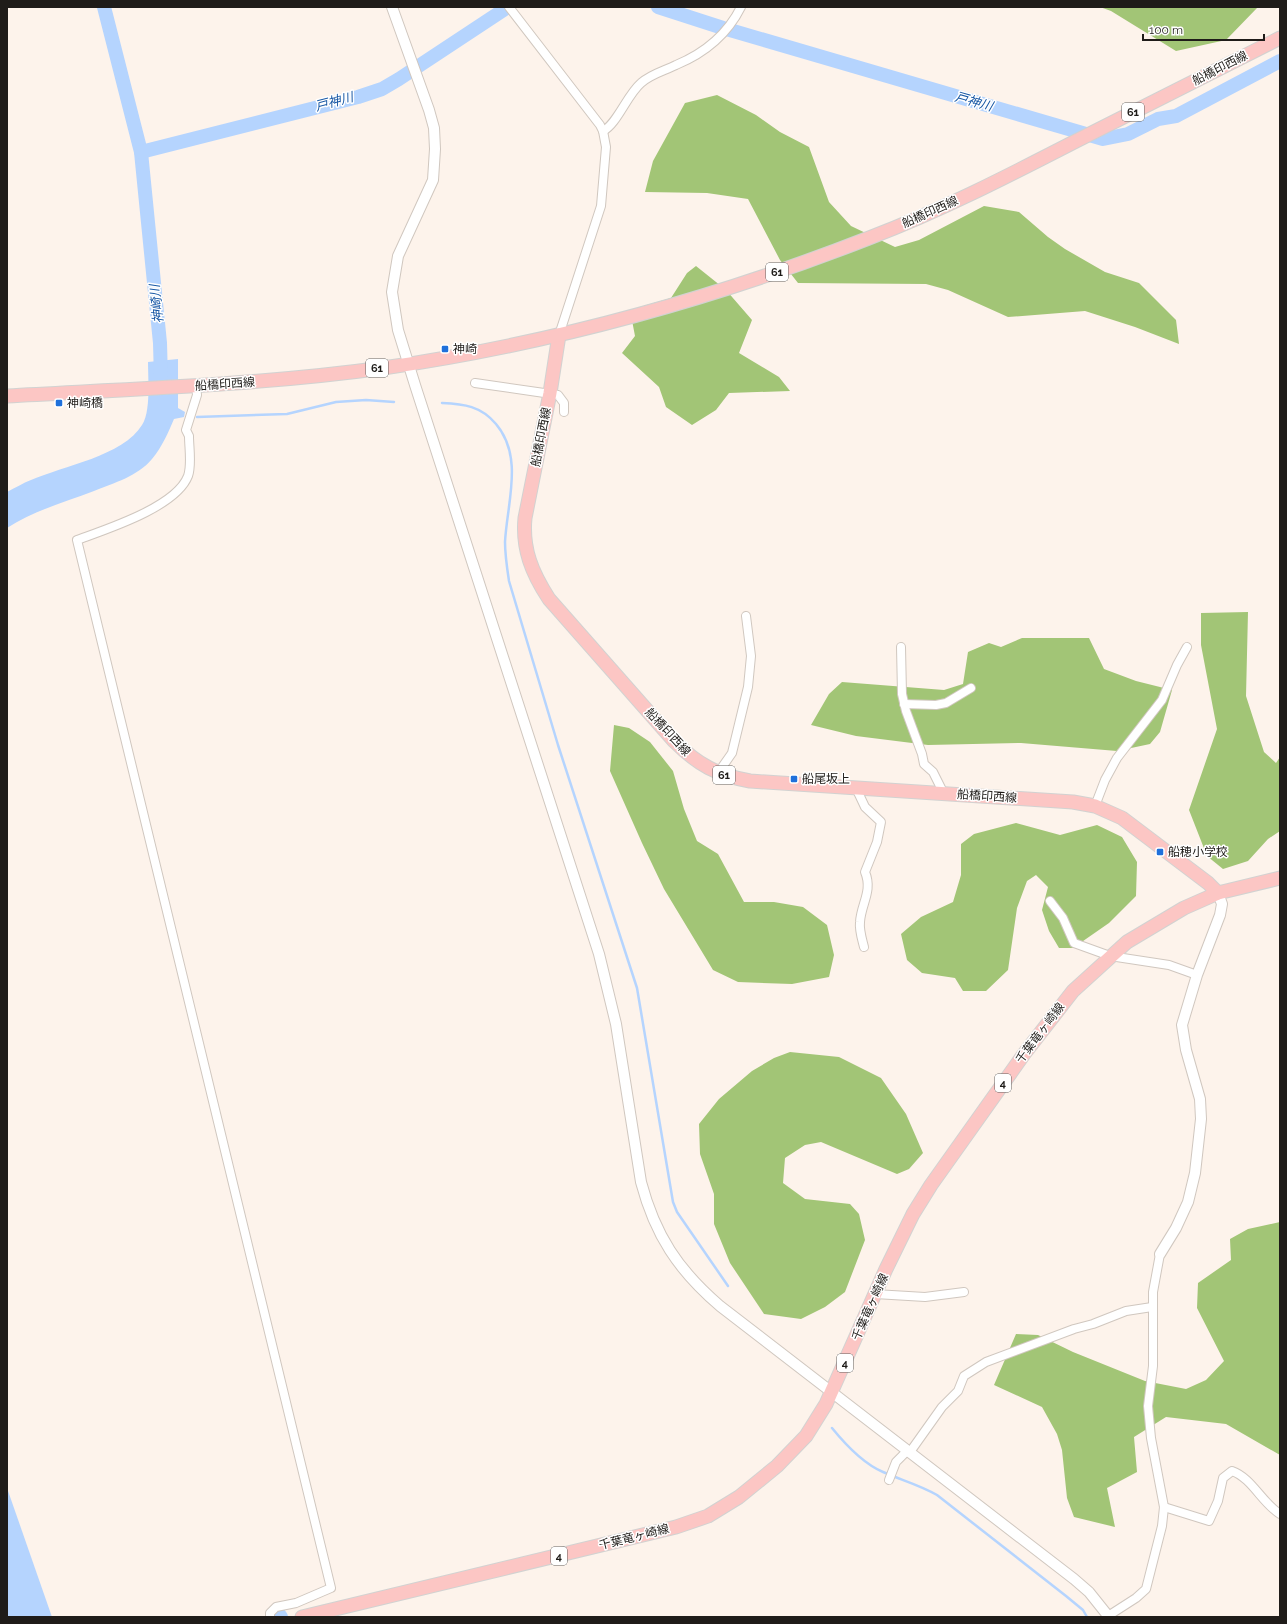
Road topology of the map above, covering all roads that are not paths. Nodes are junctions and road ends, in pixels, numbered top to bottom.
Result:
1 (392, 7) edge
2 (741, 7) edge
3 (511, 10) edge
4 (1280, 38) edge
5 (603, 131) junction
6 (559, 335) junction
7 (409, 364) junction
8 (475, 383) dead end
9 (195, 386) junction
10 (550, 393) junction
11 (7, 396) edge
12 (564, 412) dead end
13 (746, 616) dead end
14 (901, 647) dead end
15 (1187, 647) dead end
16 (971, 688) dead end
17 (904, 704) junction
18 (718, 773) junction
19 (856, 788) junction
20 (944, 794) junction
21 (1095, 806) junction
22 (1280, 878) edge
23 (1218, 893) junction
24 (1050, 901) dead end
25 (864, 947) dead end
26 (1110, 956) junction
27 (1197, 975) junction
28 (1160, 1254) joint
29 (964, 1292) dead end
30 (875, 1294) junction
31 (1152, 1307) junction
32 (832, 1391) junction
33 (909, 1451) junction
34 (889, 1480) dead end
35 (1164, 1507) junction
36 (1280, 1514) edge
37 (270, 1617) edge
38 (302, 1617) edge
39 (1109, 1617) edge

1 - 7 street
2 - 5 street
3 - 5 street
4 - 6 main road, 船橋印西線 / 61
5 - 6 street
6 - 7 main road, 船橋印西線 / 61
6 - 10 main road, 船橋印西線 / 61
7 - 9 main road, 船橋印西線 / 61
7 - 32 street
8 - 10 street
9 - 11 main road, 船橋印西線 / 61
9 - 37 street
10 - 12 street
10 - 18 main road, 船橋印西線 / 61
13 - 18 street
14 - 17 street
15 - 21 street
16 - 17 street
17 - 20 street
18 - 19 main road, 船橋印西線 / 61
19 - 20 main road, 船橋印西線 / 61
19 - 25 street
20 - 21 main road, 船橋印西線 / 61
21 - 23 main road, 船橋印西線 / 61
22 - 23 main road, 千葉竜ヶ崎線 / 4
23 - 26 main road, 千葉竜ヶ崎線 / 4
23 - 27 street
24 - 26 street
26 - 27 street
26 - 30 main road, 千葉竜ヶ崎線 / 4
27 - 28 street
28 - 31 street
29 - 30 street
30 - 32 main road, 千葉竜ヶ崎線 / 4
31 - 33 street
31 - 35 street
32 - 33 street
32 - 38 main road, 千葉竜ヶ崎線 / 4
33 - 34 street
33 - 39 street
35 - 36 street
35 - 39 street

